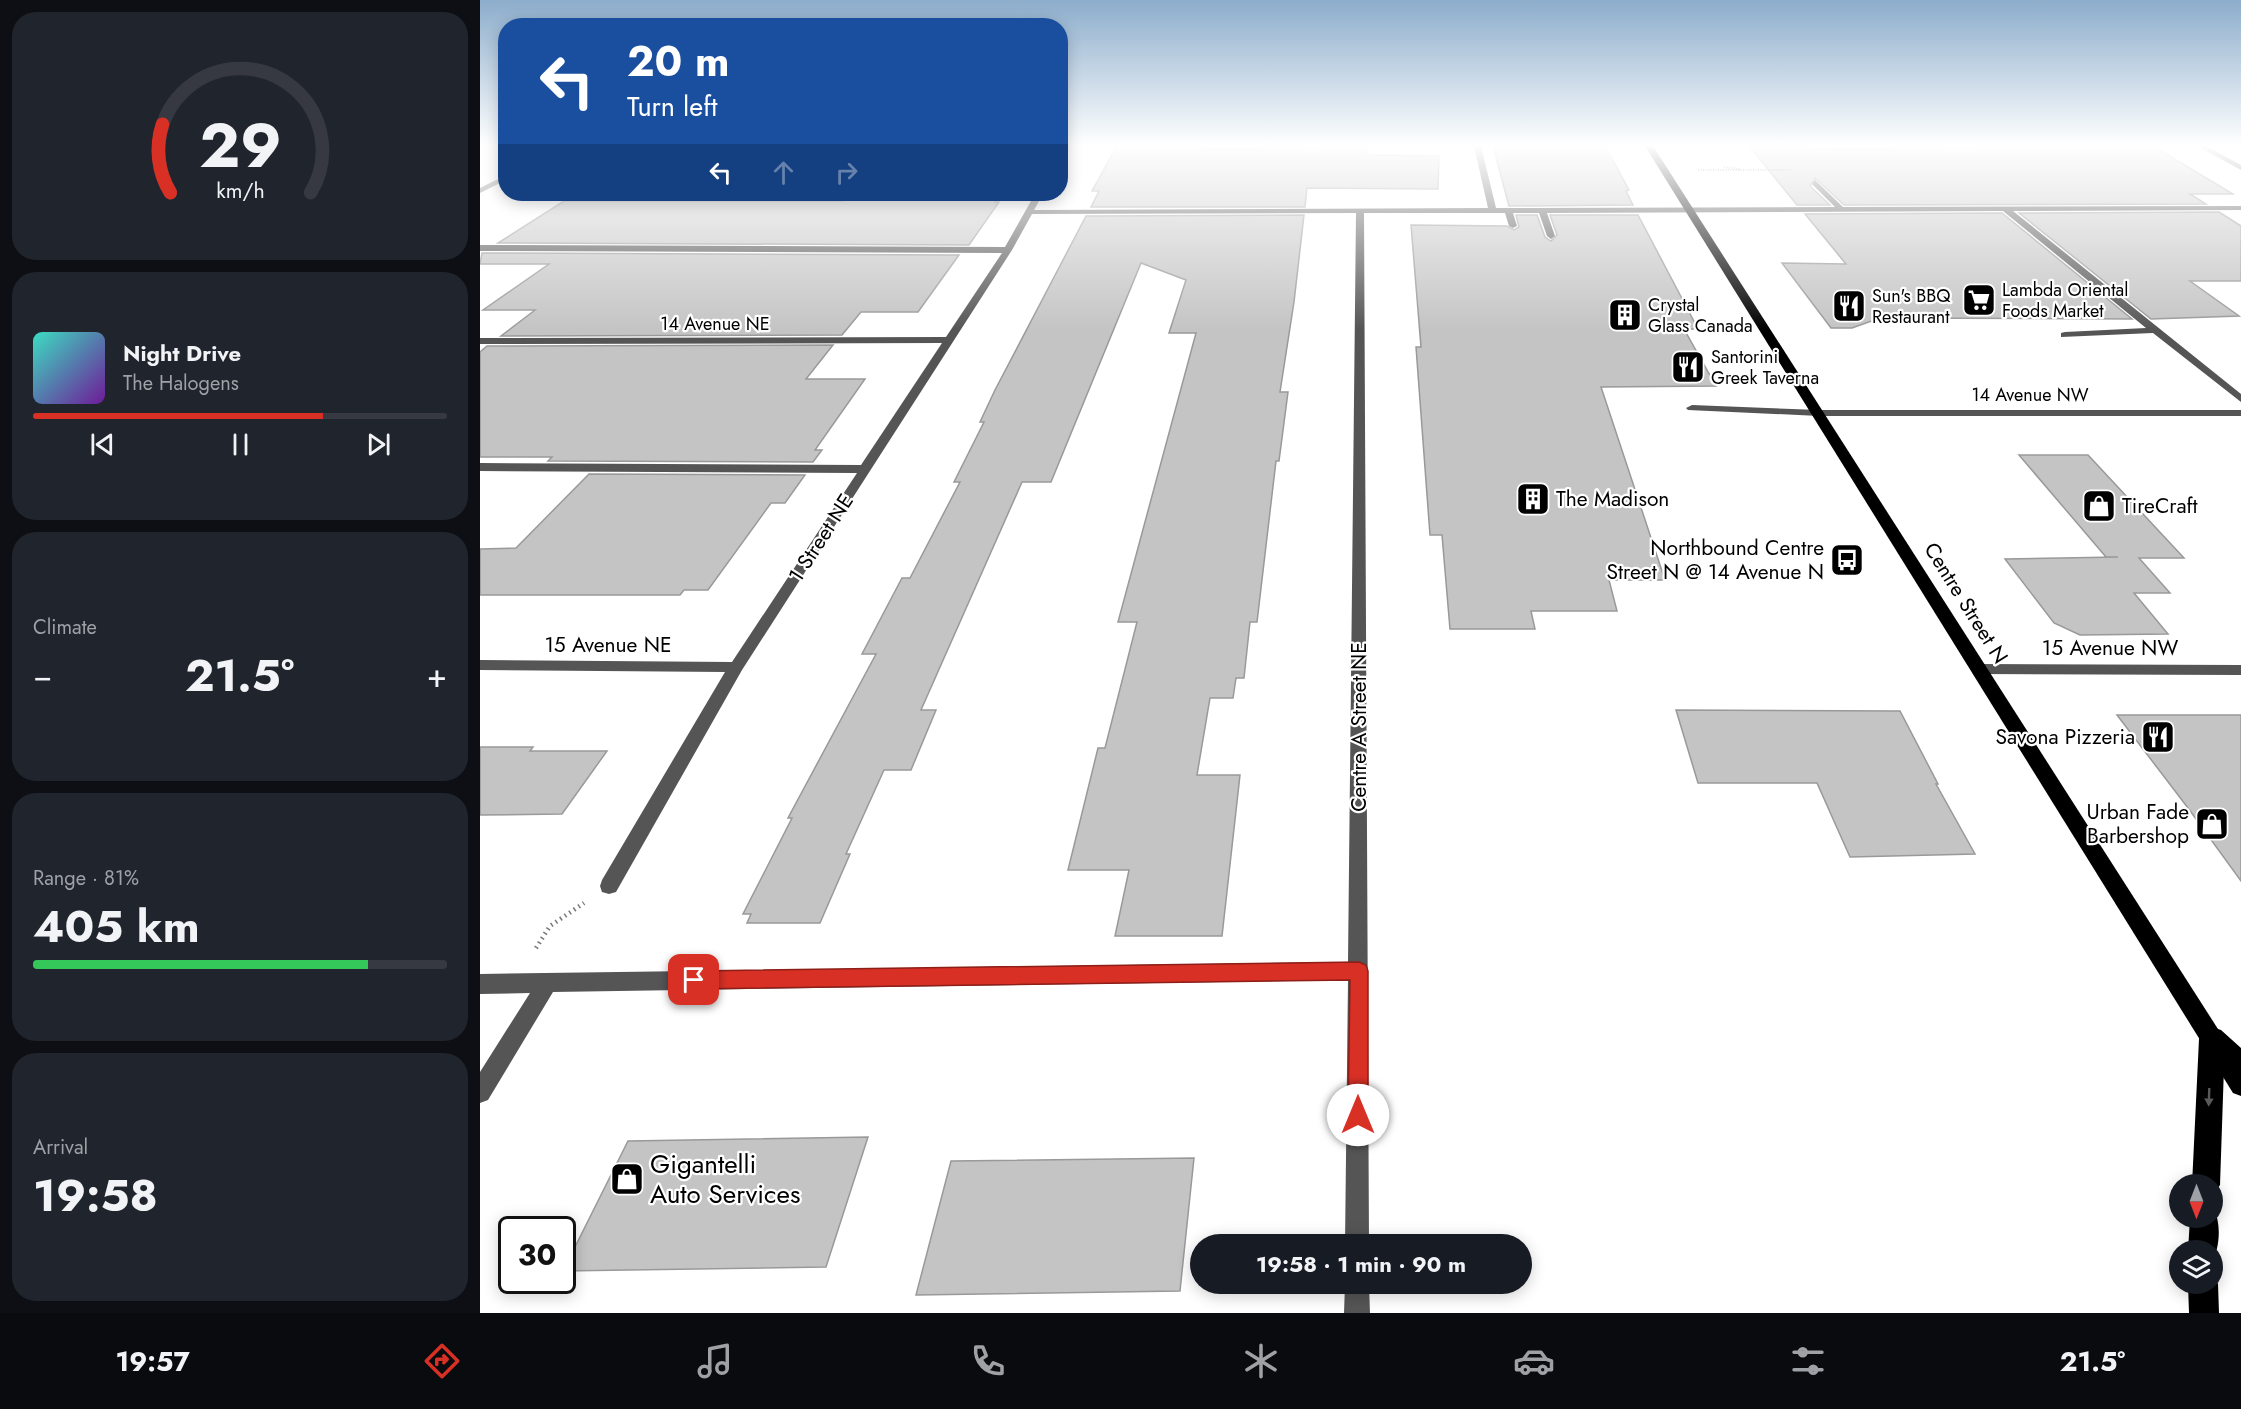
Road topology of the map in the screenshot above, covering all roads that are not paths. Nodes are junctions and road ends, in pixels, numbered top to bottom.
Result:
1 (1032, 207) edge
2 (1688, 208) junction
3 (1840, 208) joint
4 (2004, 208) junction
5 (2241, 208) edge
6 (1492, 209) joint
7 (1508, 209) junction
8 (1542, 209) junction
9 (1360, 210) junction
10 (1480, 210) junction
11 (1030, 212) junction
12 (1483, 221) dead end
13 (1513, 226) dead end
14 (1551, 236) dead end
15 (480, 248) edge
16 (1008, 250) junction
17 (2155, 330) junction
18 (2065, 335) dead end
19 (480, 340) edge
20 (949, 340) junction
21 (2241, 399) edge
22 (1692, 408) dead end
23 (1819, 413) junction
24 (2241, 413) edge
25 (480, 467) edge
26 (866, 469) junction
27 (480, 665) edge
28 (736, 667) junction
29 (1978, 669) junction
30 (2241, 670) edge
31 (609, 886) road end
32 (1359, 971) junction
33 (548, 982) junction
34 (480, 984) edge
35 (2212, 1039) junction
36 (2241, 1065) edge
37 (2241, 1085) edge
38 (480, 1092) edge
39 (2206, 1174) edge
40 (1357, 1234) edge
41 (1357, 1294) edge
42 (2203, 1294) edge
43 (1357, 1313) edge
44 (2204, 1313) edge

1 - 11 street, 1 Street NE
2 - 3 street
2 - 8 street
2 - 23 main road, Centre Street N
3 - 4 street
4 - 5 street
4 - 17 street
6 - 7 street
6 - 10 street
7 - 8 street
7 - 13 street
8 - 14 street
9 - 10 street
9 - 11 street
9 - 32 street, Centre A Street NE
10 - 12 street
11 - 16 street, 1 Street NE
15 - 16 street
16 - 20 street, 1 Street NE
17 - 18 street
17 - 21 street
19 - 20 street, 14 Avenue NE
20 - 26 street, 1 Street NE
22 - 23 street, 14 Avenue NW
23 - 24 street, 14 Avenue NW
23 - 29 main road, Centre Street N
25 - 26 street
26 - 28 street, 1 Street NE
27 - 28 street, 15 Avenue NE
28 - 31 street, 1 Street NE
29 - 30 street, 15 Avenue NW
29 - 35 main road, Centre Street N
32 - 33 street
32 - 40 street, Centre A Street NE
33 - 34 street
33 - 38 street
35 - 36 highway
35 - 37 main road, Centre Street N
35 -> 39 highway
41 - 43 street
42 - 44 highway

